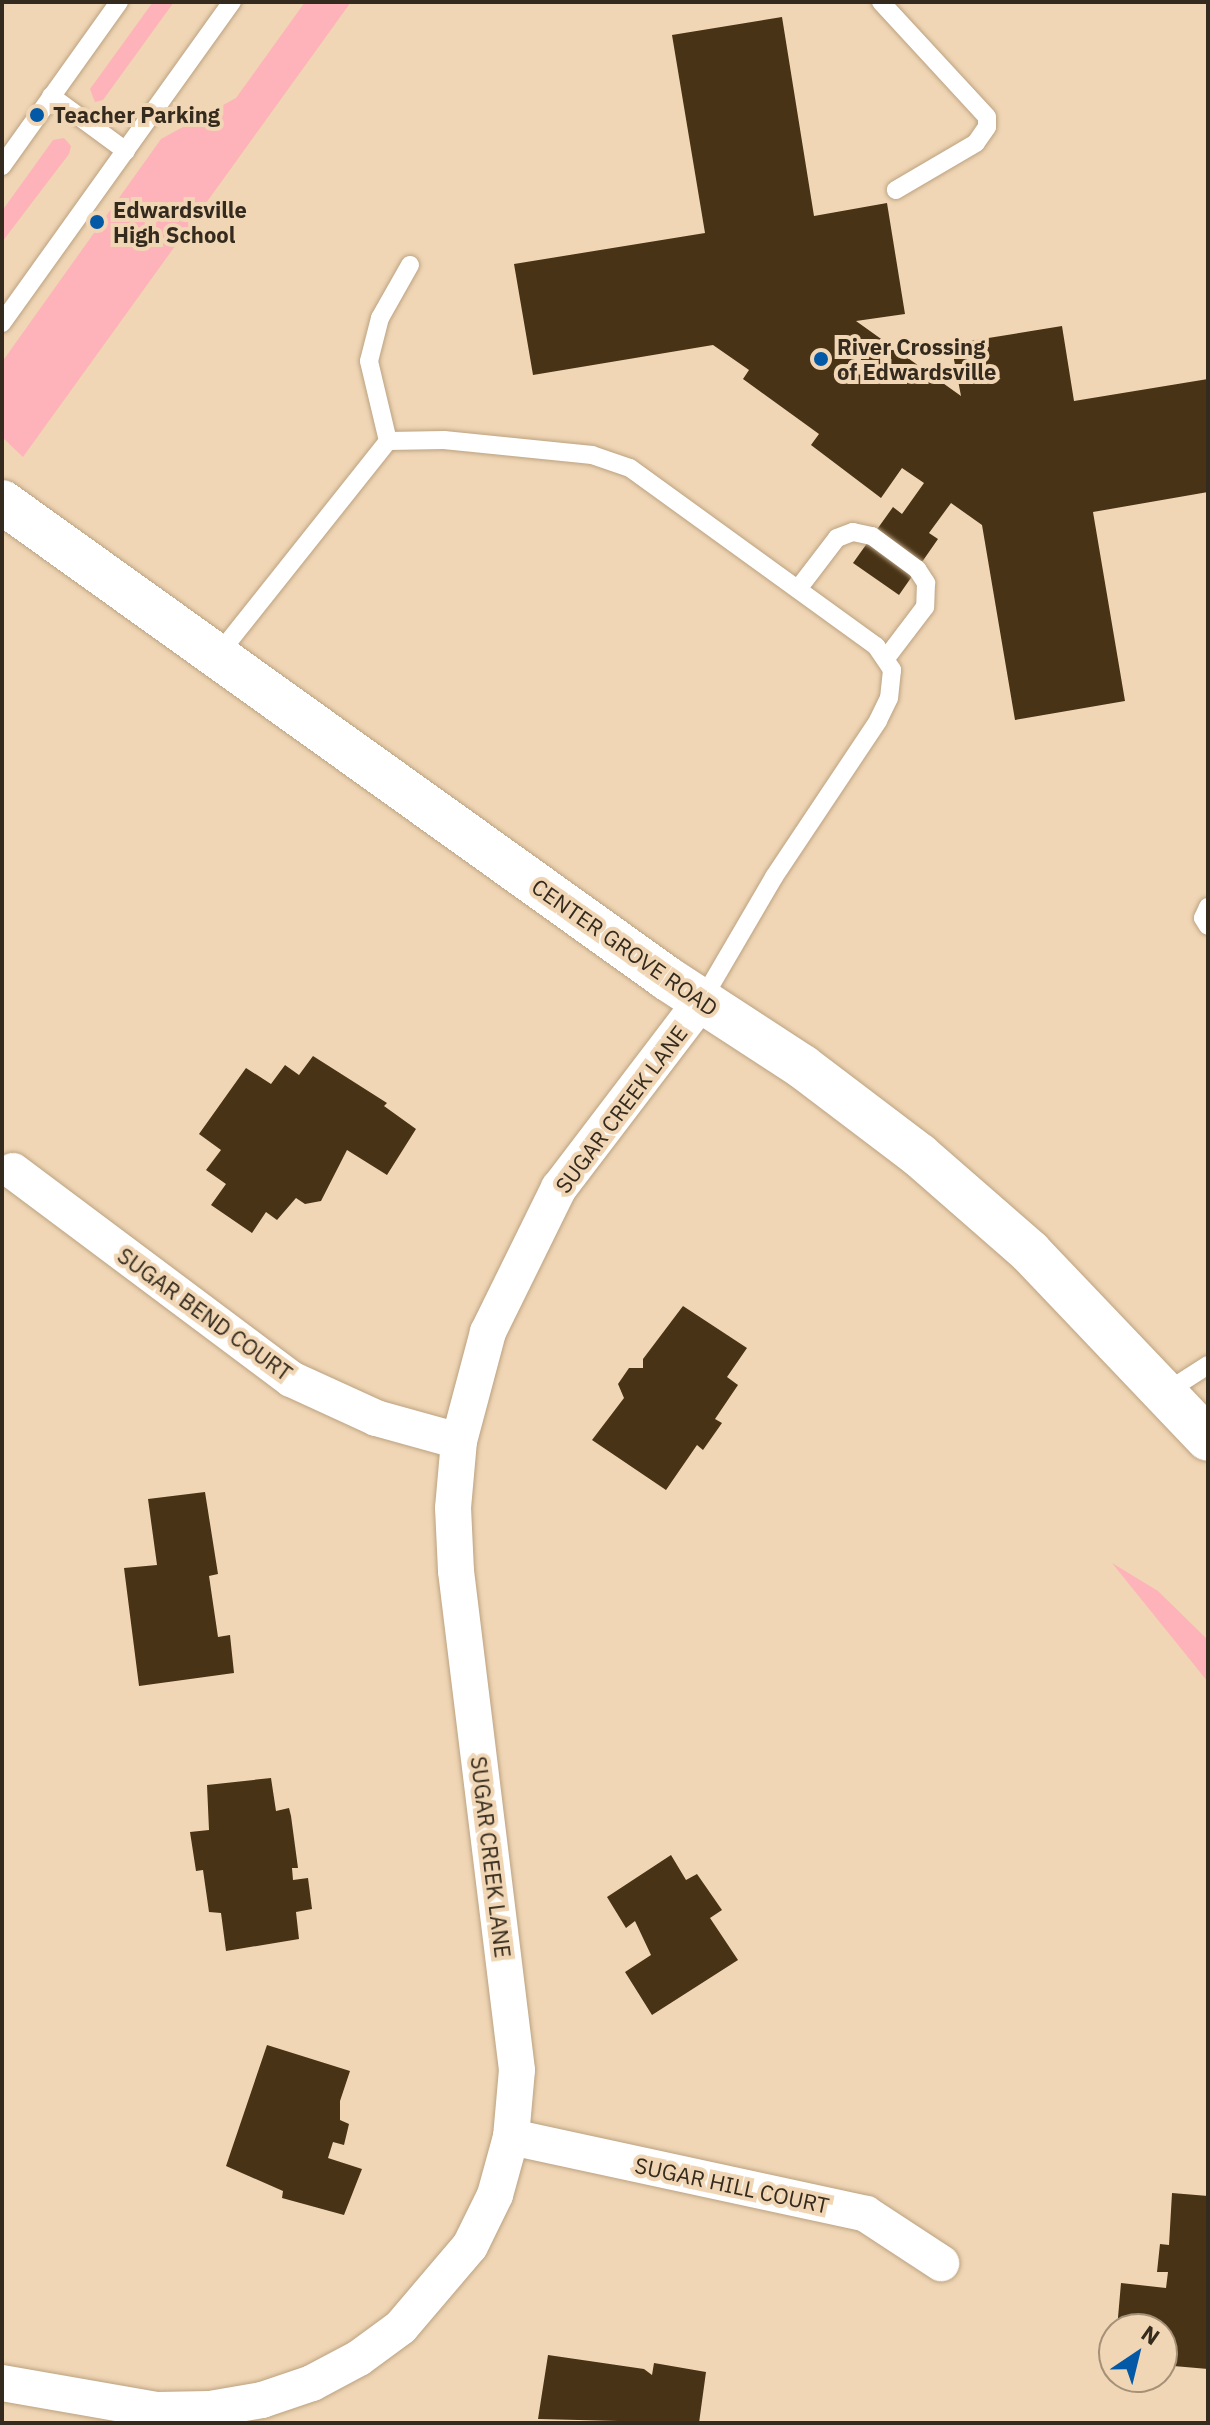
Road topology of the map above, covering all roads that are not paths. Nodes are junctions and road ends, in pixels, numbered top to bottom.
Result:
1 (119, 2) edge
2 (232, 2) edge
3 (881, 2) edge
4 (51, 96) junction
5 (126, 151) junction
6 (2, 166) edge
7 (896, 190) dead end
8 (410, 265) dead end
9 (2, 323) edge
10 (388, 441) junction
11 (2, 502) edge
12 (798, 589) junction
13 (217, 656) junction
14 (887, 657) junction
15 (1208, 907) edge
16 (1208, 926) edge
17 (702, 1000) junction
18 (13, 1171) dead end
19 (1208, 1365) edge
20 (1166, 1392) junction
21 (1208, 1439) edge
22 (459, 1441) junction
23 (511, 2137) junction
24 (941, 2263) dead end
25 (2, 2383) edge

1 - 4 lane
2 - 5 lane
3 - 7 lane
4 - 5 lane
4 - 6 lane
5 - 9 lane
8 - 10 lane
10 - 12 lane
10 - 13 lane
11 - 13 street, CENTER GROVE ROAD
12 - 14 lane
12 - 14 lane
13 - 17 street, CENTER GROVE ROAD
14 - 17 lane
15 - 16 lane
17 - 20 street, CENTER GROVE ROAD
17 - 22 street, SUGAR CREEK LANE
18 - 22 street, SUGAR BEND COURT
19 - 20 lane
20 - 21 street, CENTER GROVE ROAD
22 - 23 street, SUGAR CREEK LANE
23 - 24 street, SUGAR HILL COURT
23 - 25 street, SUGAR CREEK LANE

